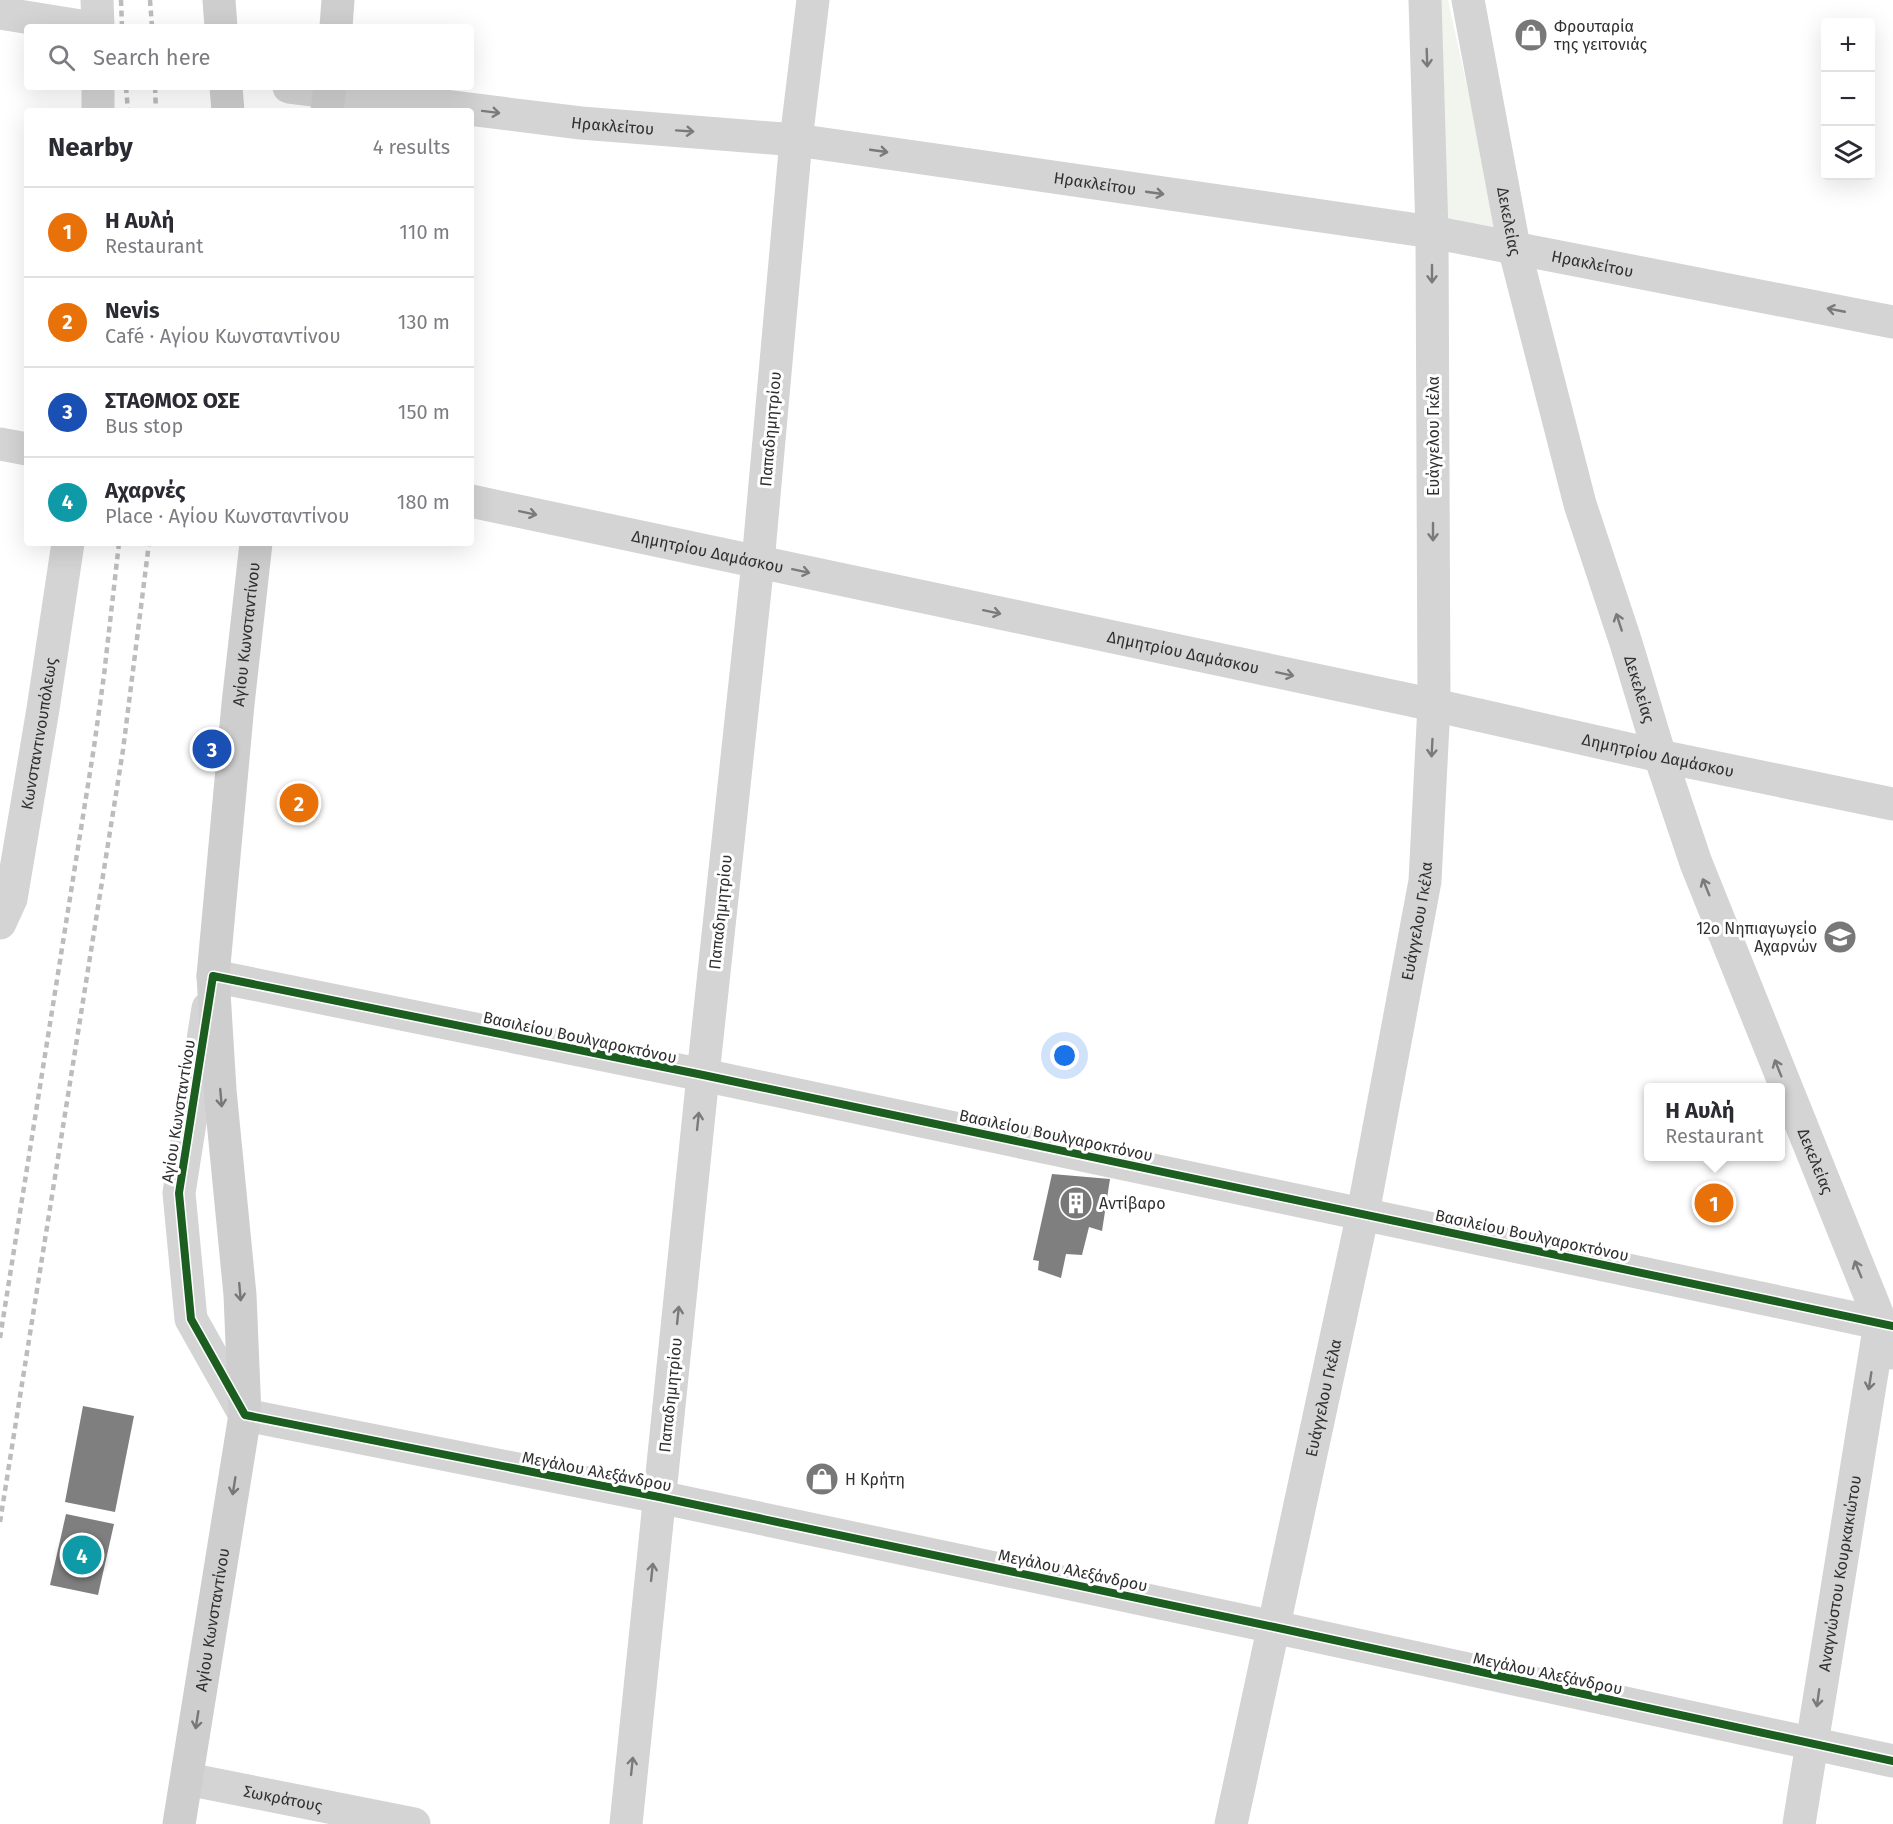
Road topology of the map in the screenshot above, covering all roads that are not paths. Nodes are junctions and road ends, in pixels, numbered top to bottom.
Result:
1 (97, 0) edge
2 (219, 0) edge
3 (338, 0) edge
4 (813, 0) edge
5 (1425, 0) edge
6 (1468, 0) edge
7 (0, 14) edge
8 (67, 24) edge
9 (98, 24) edge
10 (221, 24) edge
11 (336, 24) edge
12 (98, 90) edge
13 (226, 90) edge
14 (301, 90) edge
15 (328, 97) edge
16 (98, 108) edge
17 (228, 108) edge
18 (435, 108) edge
19 (474, 112) edge
20 (796, 140) junction
21 (1431, 232) junction
22 (1514, 247) junction
23 (1893, 322) edge
24 (0, 444) edge
25 (24, 448) edge
26 (474, 502) edge
27 (68, 546) edge
28 (256, 546) edge
29 (758, 562) junction
30 (1434, 705) junction
31 (1660, 756) junction
32 (1893, 804) edge
33 (4, 906) edge
34 (213, 976) junction
35 (703, 1076) junction
36 (1363, 1213) junction
37 (1886, 1324) edge
38 (1893, 1353) edge
39 (246, 1415) junction
40 (659, 1497) junction
41 (1274, 1627) junction
42 (1812, 1744) junction
43 (1893, 1761) edge
44 (187, 1779) junction
45 (179, 1824) edge
46 (414, 1824) edge
47 (626, 1824) edge
48 (1232, 1824) edge
49 (1799, 1824) edge

1 - 9 street
2 - 10 main road
3 - 11 main road
4 - 20 street, Παπαδημητρίου
5 -> 21 street, Ευάγγελου Γκέλα
6 - 22 street, Δεκελείας
7 - 8 street
12 - 16 street
13 - 17 main road
14 - 15 street, Ηρακλείτου
15 -> 18 street, Ηρακλείτου
19 -> 20 street, Ηρακλείτου
20 -> 21 street, Ηρακλείτου
20 - 29 street, Παπαδημητρίου
21 - 22 street, Ηρακλείτου
21 -> 30 street, Ευάγγελου Γκέλα
23 -> 22 street, Ηρακλείτου
31 -> 22 street, Δεκελείας
24 - 25 street
26 -> 29 street, Δημητρίου Δαμάσκου
27 - 33 street, Κωνσταντινουπόλεως
28 - 34 main road, Αγίου Κωνσταντίνου
29 -> 30 street, Δημητρίου Δαμάσκου
29 - 35 street, Παπαδημητρίου
30 - 31 street, Δημητρίου Δαμάσκου
30 -> 36 street, Ευάγγελου Γκέλα
31 - 32 street, Δημητρίου Δαμάσκου
37 -> 31 street, Δεκελείας
34 - 35 street, Βασιλείου Βουλγαροκτόνου
34 -> 39 main road, Αγίου Κωνσταντίνου
34 - 39 street, Αγίου Κωνσταντίνου
35 - 36 street, Βασιλείου Βουλγαροκτόνου
40 -> 35 street, Παπαδημητρίου
36 - 37 street, Βασιλείου Βουλγαροκτόνου
36 - 41 street, Ευάγγελου Γκέλα
37 - 38 street, Δεκελείας
37 -> 42 street, Αναγνώστου Κουρκακιώτου
39 - 40 street, Μεγάλου Αλεξάνδρου
39 -> 44 main road, Αγίου Κωνσταντίνου
40 - 41 street, Μεγάλου Αλεξάνδρου
47 -> 40 street, Παπαδημητρίου
41 - 42 street, Μεγάλου Αλεξάνδρου
41 - 48 street, Ευάγγελου Γκέλα
42 - 43 street, Μεγάλου Αλεξάνδρου
42 - 49 street, Αναγνώστου Κουρκακιώτου
44 - 45 main road, Αγίου Κωνσταντίνου
44 - 46 street, Σωκράτους

